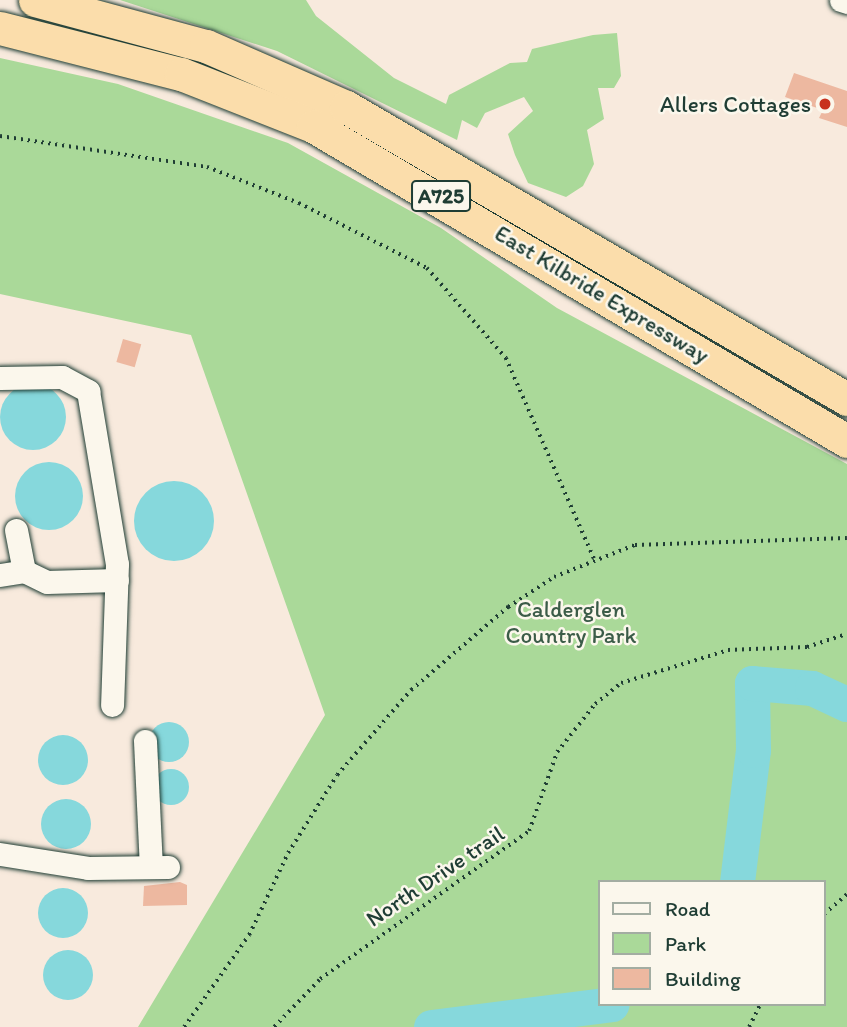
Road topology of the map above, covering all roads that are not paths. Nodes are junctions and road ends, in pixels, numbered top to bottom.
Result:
1 (35, 0) edge
2 (841, 0) edge
3 (847, 2) edge
4 (0, 28) edge
5 (0, 378) edge
6 (847, 399) edge
7 (847, 441) edge
8 (16, 530) dead end
9 (24, 571) junction
10 (0, 575) edge
11 (117, 580) junction
12 (112, 705) dead end
13 (145, 741) dead end
14 (0, 854) edge

1 - 6 highway, East Kilbride Expressway / A725
2 - 3 street
4 - 7 highway, East Kilbride Expressway / A725
5 - 11 street
8 - 9 street
9 - 10 street
9 - 11 street
11 - 12 street
13 - 14 street

